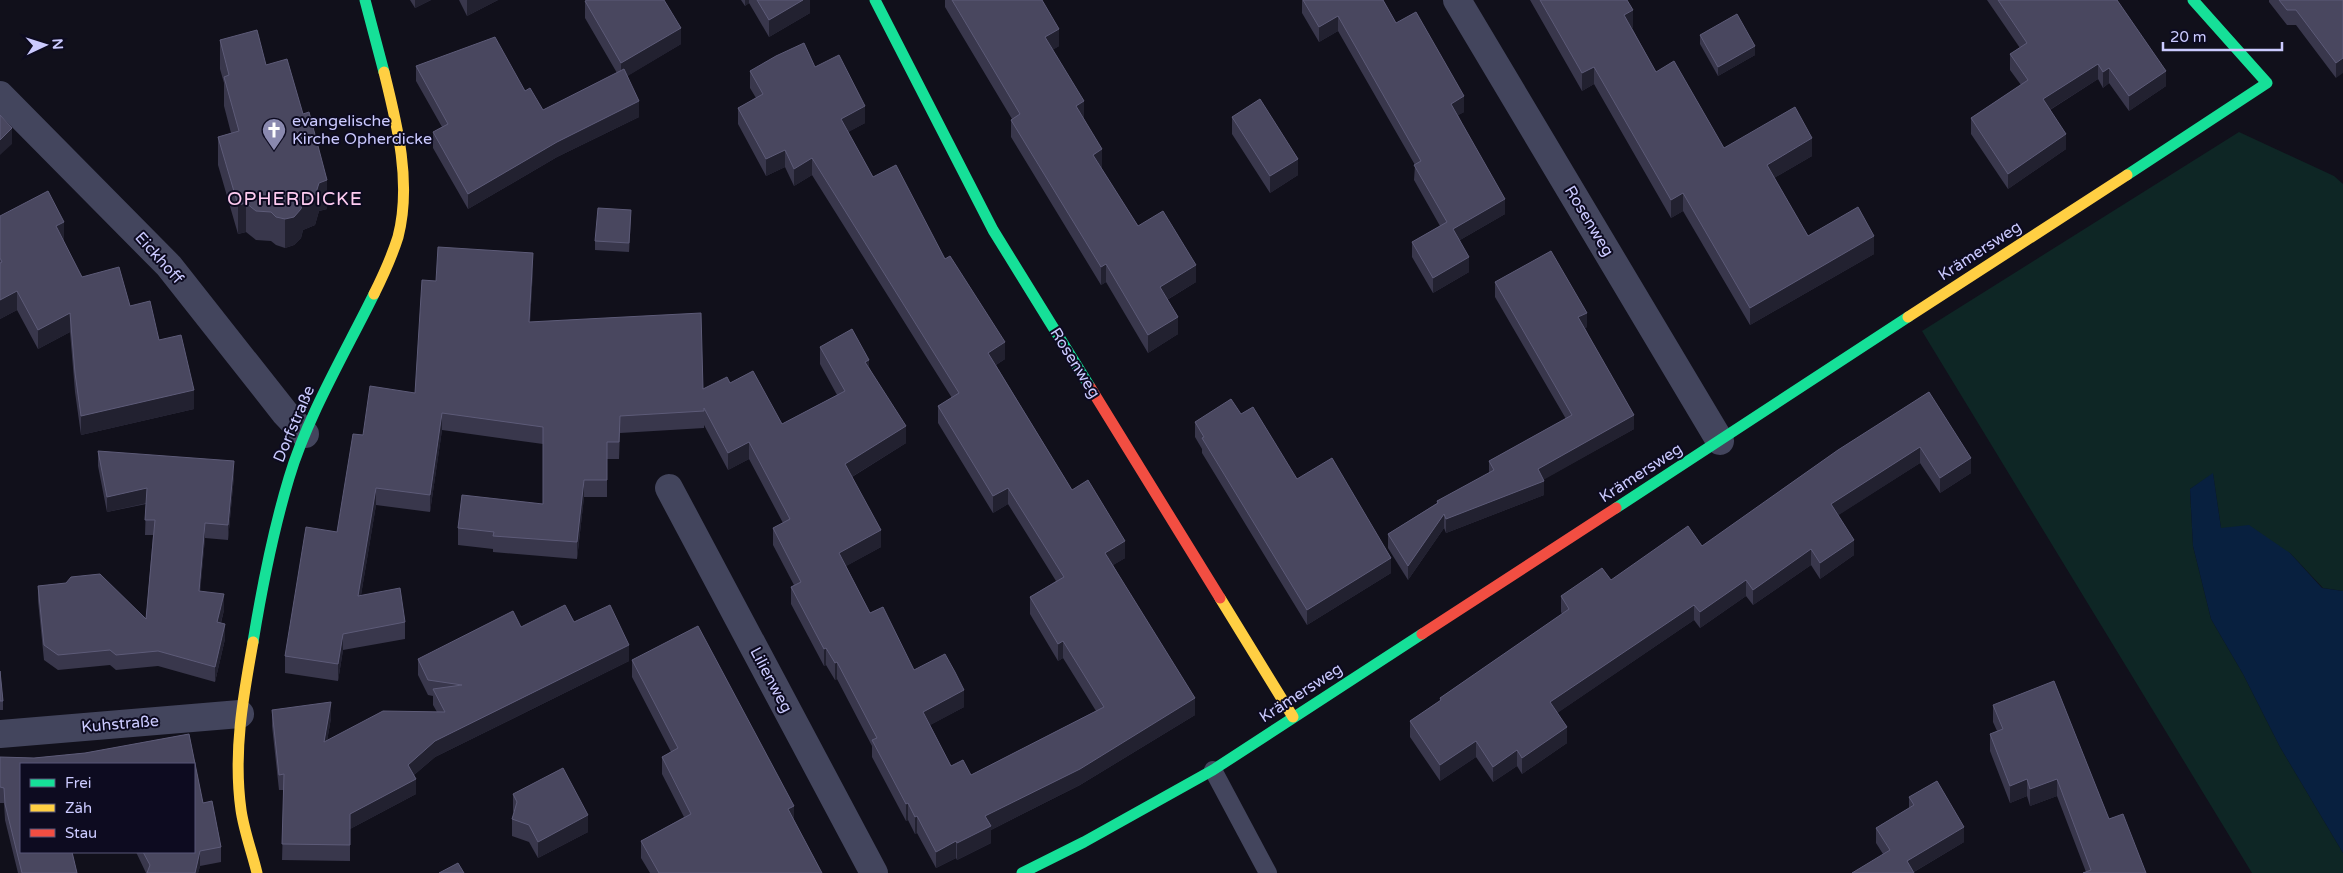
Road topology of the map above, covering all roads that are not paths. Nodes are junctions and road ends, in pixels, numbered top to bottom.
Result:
1 (365, 0) edge
2 (874, 0) edge
3 (1457, 0) edge
4 (2193, 0) edge
5 (0, 95) edge
6 (305, 434) junction
7 (1720, 441) junction
8 (669, 488) dead end
9 (240, 714) junction
10 (1293, 716) junction
11 (0, 734) edge
12 (1212, 770) junction
13 (257, 873) edge
14 (874, 873) edge
15 (1022, 873) edge
16 (1268, 873) edge

1 - 6 street, Dorfstraße
2 - 10 street, Rosenweg
3 - 7 street, Rosenweg
4 - 7 street, Krämersweg
5 - 6 street, Eickhoff
6 - 9 street, Dorfstraße
7 - 10 street, Krämersweg
8 - 14 street, Lilienweg
9 - 11 street, Kuhstraße
9 - 13 street, Dorfstraße
10 - 12 street, Krämersweg
12 - 15 street, Krämersweg
12 - 16 lane

